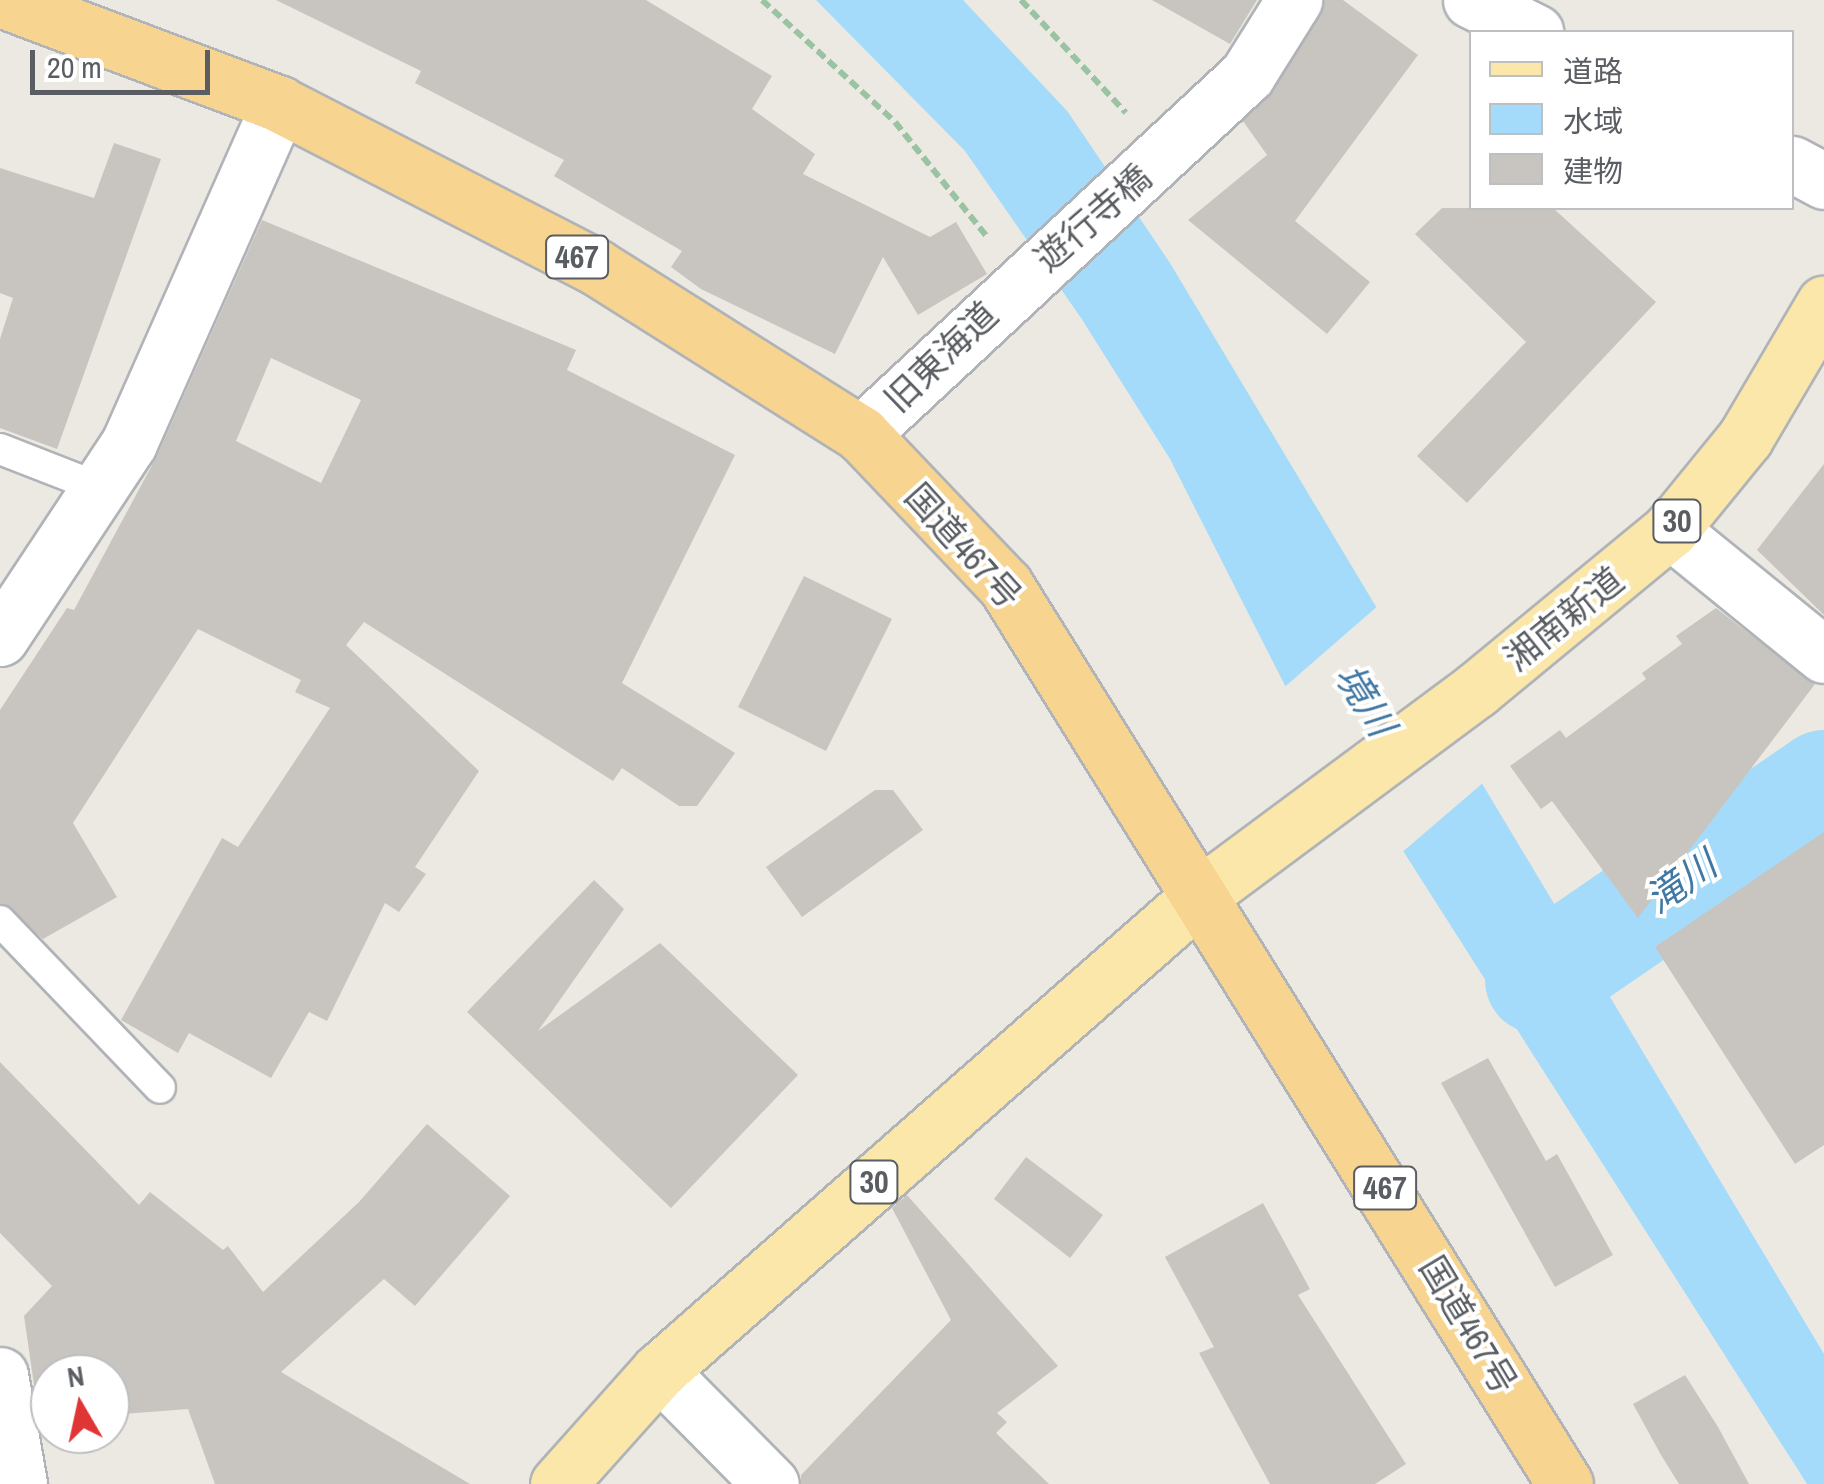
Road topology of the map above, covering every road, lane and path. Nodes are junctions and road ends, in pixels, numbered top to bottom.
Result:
1 (3, 0) edge
2 (762, 0) edge
3 (1021, 0) edge
4 (1294, 0) edge
5 (1471, 0) edge
6 (1531, 30) edge
7 (278, 104) junction
8 (1164, 156) junction
9 (1794, 165) edge
10 (1824, 181) edge
11 (1022, 280) junction
12 (1824, 304) edge
13 (861, 434) junction
14 (0, 449) edge
15 (100, 488) junction
16 (1670, 530) junction
17 (0, 638) edge
18 (1824, 655) edge
19 (1204, 892) junction
20 (0, 921) edge
21 (160, 1088) dead end
22 (659, 1371) junction
23 (0, 1375) edge
24 (19, 1484) edge
25 (558, 1484) edge
26 (771, 1484) edge
27 (1566, 1484) edge

1 - 7 highway, 国道467号 / 467
2 - 11 path
3 - 8 path
4 - 8 street
5 - 6 street
7 - 13 highway, 国道467号 / 467
7 - 15 street
8 - 11 street, 遊行寺橋
9 - 10 street
11 - 13 street, 旧東海道
12 - 16 main road, 湘南新道 / 30
13 - 19 highway, 国道467号 / 467
14 - 15 lane
15 - 17 street
16 - 18 street
16 - 19 main road, 湘南新道 / 30
19 - 22 main road, 30
19 - 27 highway, 国道467号 / 467
20 - 21 lane
22 - 25 main road, 30
22 - 26 street
23 - 24 street

